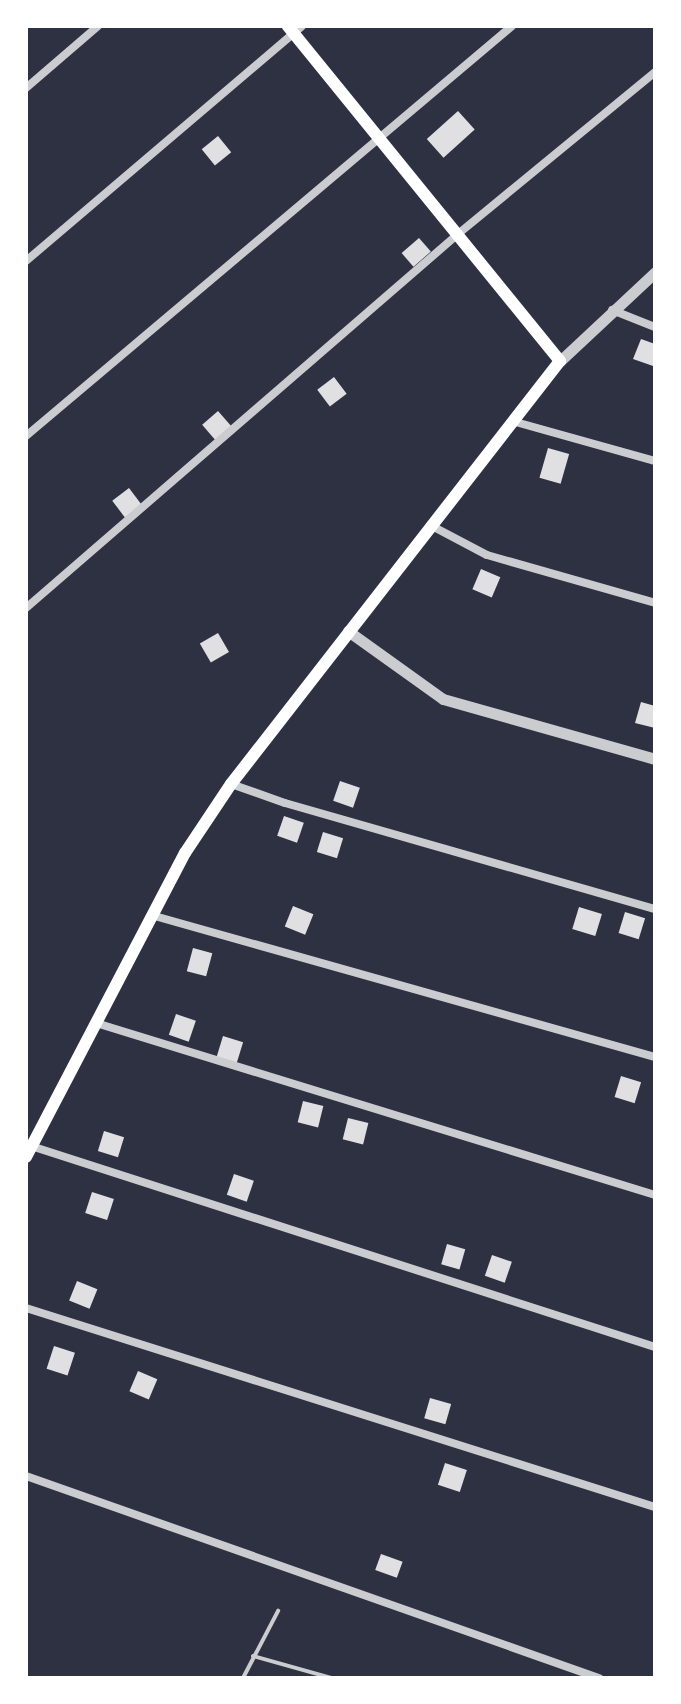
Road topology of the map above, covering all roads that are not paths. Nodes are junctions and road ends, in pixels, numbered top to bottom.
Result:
1 (98, 26) edge
2 (512, 26) edge
3 (295, 28) edge
4 (655, 72) edge
5 (26, 88) edge
6 (379, 138) junction
7 (458, 234) junction
8 (26, 261) edge
9 (655, 272) edge
10 (612, 310) junction
11 (655, 327) edge
12 (560, 361) junction
13 (512, 421) junction
14 (26, 436) edge
15 (655, 461) edge
16 (430, 525) junction
17 (655, 603) edge
18 (26, 608) edge
19 (348, 631) junction
20 (655, 759) edge
21 (231, 784) junction
22 (655, 909) edge
23 (150, 915) junction
24 (96, 1023) junction
25 (655, 1057) edge
26 (28, 1152) edge
27 (655, 1195) edge
28 (26, 1308) edge
29 (655, 1347) edge
30 (26, 1476) edge
31 (655, 1507) edge
32 (278, 1611) dead end
33 (253, 1656) junction
34 (243, 1678) edge
35 (332, 1678) edge
36 (599, 1678) edge

1 - 5 street
2 - 6 street
3 - 6 main road
3 - 8 street
4 - 7 street
6 - 7 main road
6 - 14 street
7 - 12 main road
7 - 18 street
9 - 10 street
10 - 11 street
10 - 12 street
12 - 13 main road
13 - 15 street
13 - 16 main road
16 - 17 street
16 - 19 main road
19 - 20 street
19 - 21 main road
21 - 22 street
21 - 23 main road
23 - 24 main road
23 - 25 street
24 - 26 main road
24 - 27 street
26 - 29 street
28 - 31 street
30 - 36 street
32 - 33 lane
33 - 34 lane
33 - 35 lane

